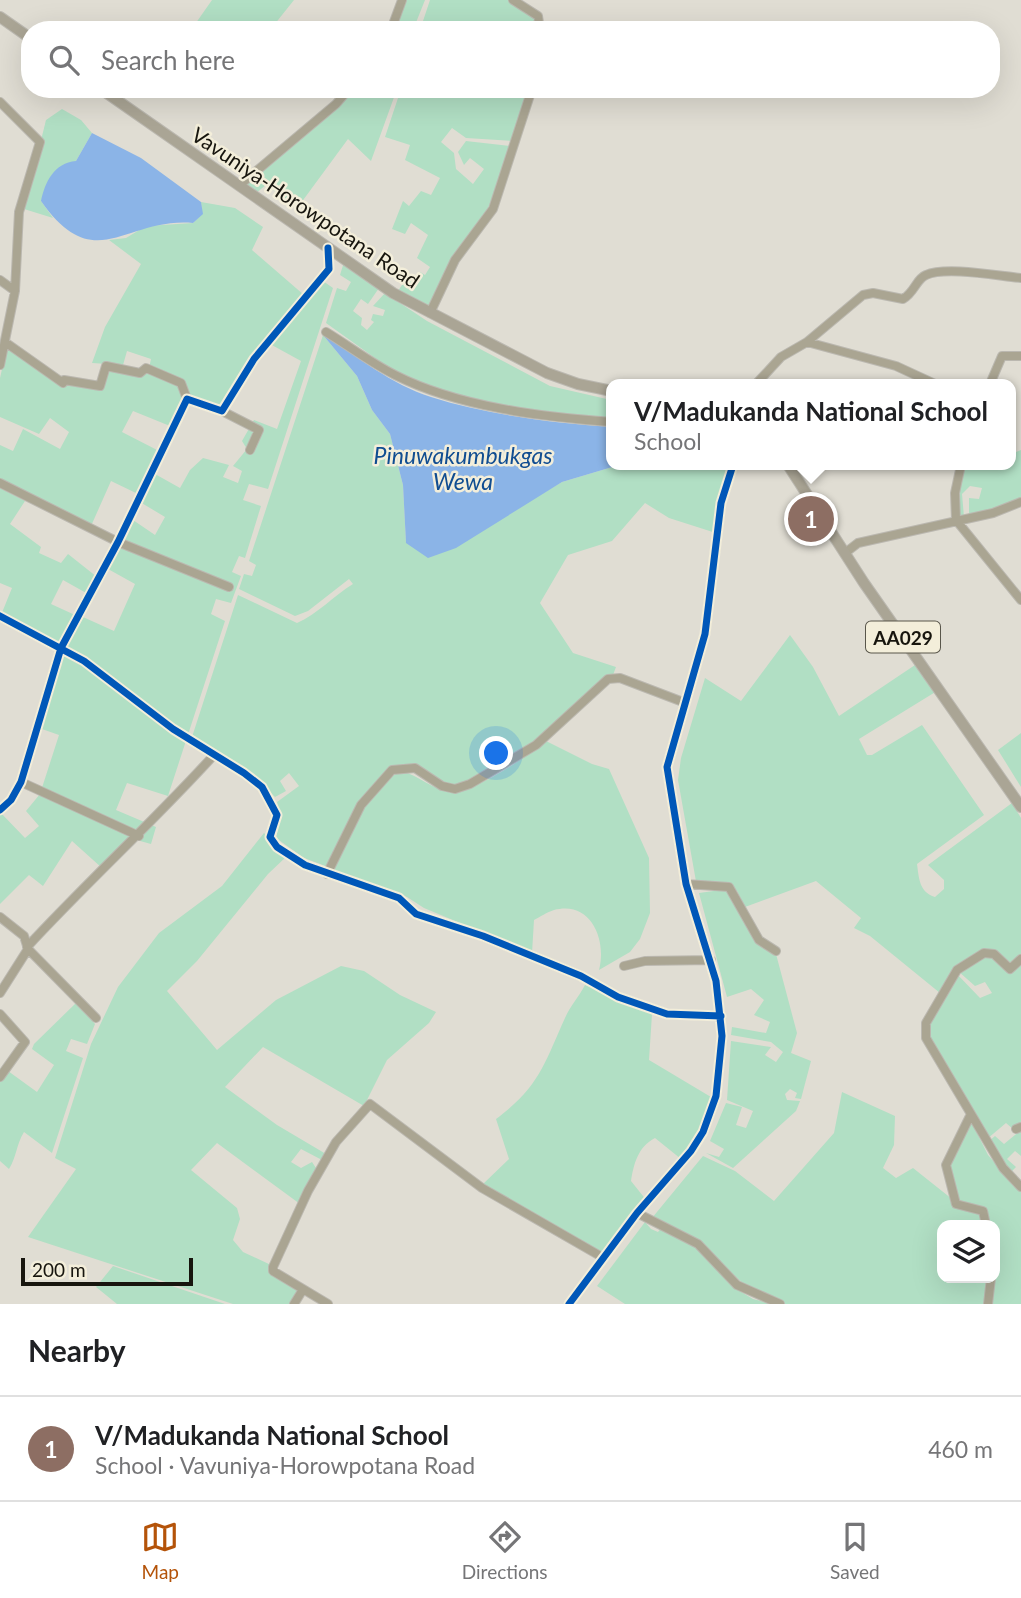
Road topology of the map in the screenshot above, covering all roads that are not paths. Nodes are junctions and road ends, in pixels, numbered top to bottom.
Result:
1 (402, 0) edge
2 (513, 0) edge
3 (0, 17) edge
4 (394, 21) edge
5 (539, 21) edge
6 (21, 32) edge
7 (115, 98) edge
8 (341, 98) edge
9 (529, 98) edge
10 (0, 102) edge
11 (241, 184) junction
12 (328, 248) junction
13 (1021, 278) edge
14 (0, 280) edge
15 (15, 290) junction
16 (430, 313) junction
17 (326, 332) dead end
18 (5, 342) junction
19 (807, 342) junction
20 (1021, 356) edge
21 (0, 365) edge
22 (761, 379) edge
23 (924, 379) edge
24 (992, 379) edge
25 (606, 390) edge
26 (187, 399) junction
27 (222, 411) junction
28 (606, 422) edge
29 (250, 450) dead end
30 (731, 470) edge
31 (791, 470) edge
32 (960, 470) edge
33 (0, 483) edge
34 (1021, 502) edge
35 (956, 520) junction
36 (118, 542) junction
37 (845, 553) junction
38 (229, 587) dead end
39 (1021, 600) edge
40 (0, 616) edge
41 (61, 648) junction
42 (683, 702) junction
43 (213, 755) junction
44 (21, 782) junction
45 (1021, 807) edge
46 (0, 810) edge
47 (139, 836) junction
48 (327, 874) junction
49 (686, 884) junction
50 (0, 917) edge
51 (27, 948) junction
52 (776, 951) dead end
53 (1021, 959) edge
54 (711, 960) junction
55 (624, 966) dead end
56 (0, 993) edge
57 (0, 1014) edge
58 (721, 1016) junction
59 (96, 1018) dead end
60 (0, 1077) edge
61 (970, 1116) junction
62 (1021, 1187) edge
63 (637, 1213) junction
64 (985, 1220) edge
65 (602, 1257) junction
66 (990, 1283) edge
67 (302, 1291) junction
68 (294, 1304) edge
69 (328, 1304) edge
70 (569, 1304) edge
71 (780, 1304) edge
72 (988, 1304) edge

1 - 4 street
2 - 5 street
3 - 6 highway
7 - 11 highway, Vavuniya-Horowpotana Road
8 - 11 street
9 - 16 street
10 - 15 street
11 - 12 highway, Vavuniya-Horowpotana Road
12 - 16 highway, Vavuniya-Horowpotana Road
12 - 27 street
13 - 19 street
14 - 15 street
15 - 18 street
16 - 25 highway, Vavuniya-Horowpotana Road
17 - 28 street
18 - 21 street
18 - 26 street
19 - 22 street
19 - 23 street
20 - 24 street
26 - 27 street
26 - 36 street
27 - 29 street
30 - 42 street
31 - 37 highway, AA029
32 - 35 street
33 - 36 street
34 - 35 street
35 - 37 street
35 - 39 street
36 - 38 street
36 - 41 street
37 - 45 highway, AA029
40 - 41 street
41 - 43 street
41 - 44 street
42 - 48 street
42 - 49 street
43 - 47 street
43 - 48 street
44 - 46 street
44 - 47 street
47 - 51 street
48 - 58 street
49 - 52 street
49 - 54 street
50 - 51 street
51 - 56 street
51 - 59 street
53 - 61 street
54 - 55 street
54 - 58 street
57 - 60 street
58 - 63 street
61 - 62 street
61 - 64 street
63 - 65 street
63 - 71 street
65 - 67 street
65 - 70 street
66 - 72 street
67 - 68 street
67 - 69 street

